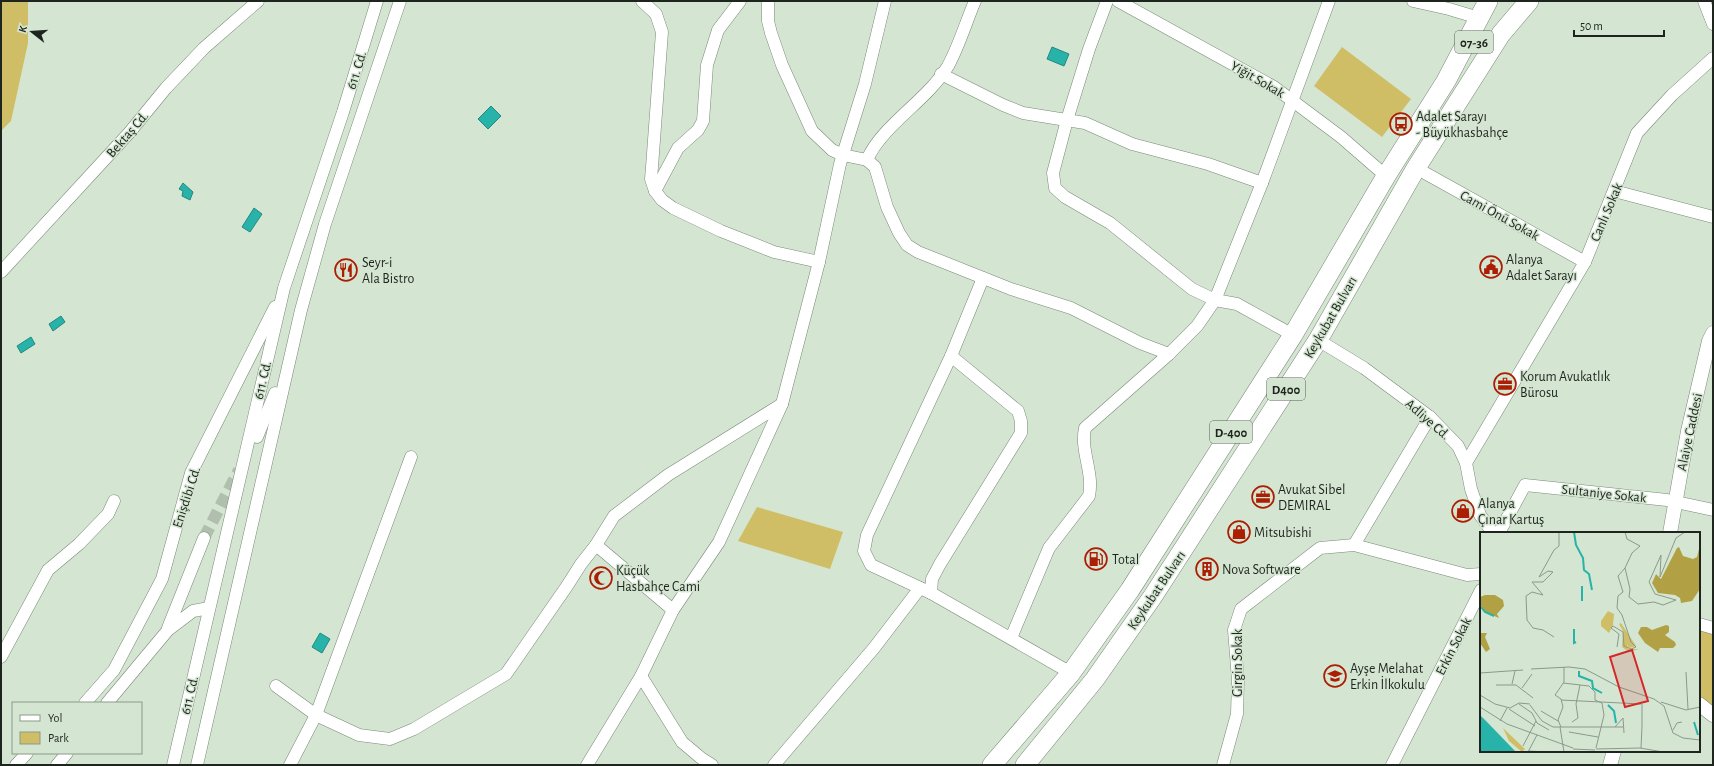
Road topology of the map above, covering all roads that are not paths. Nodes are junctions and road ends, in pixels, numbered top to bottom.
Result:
1 (258, 1) edge
2 (377, 1) edge
3 (400, 1) edge
4 (642, 1) edge
5 (740, 1) edge
6 (768, 1) edge
7 (885, 1) edge
8 (975, 1) edge
9 (1107, 1) edge
10 (1329, 1) edge
11 (1413, 1) edge
12 (1488, 1) edge
13 (1500, 1) edge
14 (1522, 1) edge
15 (1529, 1) edge
16 (1704, 1) edge
17 (1125, 3) edge
18 (1479, 18) junction
19 (1713, 24) edge
20 (1501, 34) junction
21 (1713, 58) edge
22 (941, 74) junction
23 (1446, 81) junction
24 (1293, 100) junction
25 (1067, 120) junction
26 (843, 155) junction
27 (867, 160) junction
28 (1416, 168) junction
29 (1386, 176) junction
30 (1262, 183) junction
31 (655, 191) junction
32 (1614, 192) junction
33 (1713, 217) edge
34 (819, 262) junction
35 (1585, 262) junction
36 (1, 272) edge
37 (983, 278) junction
38 (284, 288) junction
39 (1215, 300) junction
40 (1713, 333) edge
41 (1293, 335) junction
42 (1318, 340) junction
43 (1169, 354) junction
44 (950, 356) junction
45 (287, 365) junction
46 (782, 404) junction
47 (1430, 417) junction
48 (257, 437) dead end
49 (411, 456) dead end
50 (1466, 463) junction
51 (114, 501) dead end
52 (1674, 502) junction
53 (1713, 510) edge
54 (1492, 532) edge
55 (1500, 532) edge
56 (1670, 532) edge
57 (204, 538) tunnel mouth
58 (596, 545) junction
59 (1354, 545) junction
60 (1480, 574) edge
61 (920, 588) junction
62 (1480, 592) edge
63 (931, 593) junction
64 (209, 608) junction
65 (674, 610) junction
66 (1700, 624) edge
67 (1713, 628) edge
68 (168, 630) junction
69 (1011, 638) junction
70 (1, 656) edge
71 (1071, 673) junction
72 (641, 676) junction
73 (276, 686) dead end
74 (86, 702) edge
75 (108, 702) edge
76 (1700, 705) edge
77 (316, 714) junction
78 (1713, 715) edge
79 (1614, 752) edge
80 (26, 754) edge
81 (65, 754) edge
82 (16, 765) edge
83 (57, 765) edge
84 (172, 765) edge
85 (197, 765) edge
86 (290, 765) edge
87 (587, 765) edge
88 (712, 765) edge
89 (774, 765) edge
90 (992, 765) edge
91 (1025, 765) edge
92 (1223, 765) edge
93 (1392, 765) edge
94 (1610, 765) edge

1 - 36 street, Bektaş Cd.
2 - 38 street, 611. Cd.
3 - 45 street, 611. Cd.
4 - 31 street
5 - 31 street
6 - 26 street
7 - 26 street
8 - 22 street
9 - 25 street
10 - 24 street
11 - 18 street
12 - 18 highway
13 - 23 highway, 07-36
14 - 20 highway, 07-36
15 - 20 highway, Keykubat Bulvarı / D400
16 - 19 street
17 - 24 street, Yiğit Sokak
18 - 23 highway
20 - 28 highway, Keykubat Bulvarı / D400
21 - 32 street, Canlı Sokak
22 - 25 street
22 - 27 street
23 - 29 highway, Keykubat Bulvarı / D-400
24 - 29 street, Yiğit Sokak
24 - 30 street
25 - 30 street
25 - 39 street
26 - 27 street
26 - 34 street
27 - 37 street
28 - 35 street, Cami Önü Sokak
28 - 42 highway, Keykubat Bulvarı / D400
29 - 41 highway, Keykubat Bulvarı / D-400
30 - 39 street
31 - 34 street
32 - 33 street
32 - 35 street, Canlı Sokak
34 - 46 street
35 - 50 street, Canlı Sokak
37 - 43 street
37 - 44 street
38 - 64 street, 611. Cd.
38 - 74 street, Enişdibi Cd.
39 - 41 street
39 - 43 street
40 - 52 street, Alaiye Caddesi
41 - 71 highway, Keykubat Bulvarı / D-400
42 - 47 street, Adliye Cd.
42 - 91 highway, Keykubat Bulvarı / D400
43 - 69 street
44 - 61 street
44 - 63 street
45 - 48 street
45 - 85 street, 611. Cd.
46 - 58 street
46 - 65 street
47 - 50 street, Adliye Cd.
47 - 59 street
49 - 77 street
50 - 54 street, Adliye Cd.
51 - 70 street
52 - 53 street, Sultaniye Sokak
52 - 55 street, Sultaniye Sokak
52 - 56 street, Alaiye Caddesi
57 - 68 street
58 - 65 street
58 - 77 street
59 - 60 street, Girgin Sokak
59 - 92 street, Girgin Sokak
61 - 63 street
61 - 89 street
62 - 93 street, Erkin Sokak
63 - 69 street
64 - 68 street
64 - 84 street, 611. Cd.
65 - 72 street
66 - 67 street
68 - 75 street
69 - 71 street
71 - 90 highway, Keykubat Bulvarı / D-400
72 - 87 street
72 - 88 street
73 - 77 street
76 - 78 street
77 - 86 street
79 - 94 street
80 - 82 street
81 - 83 street

